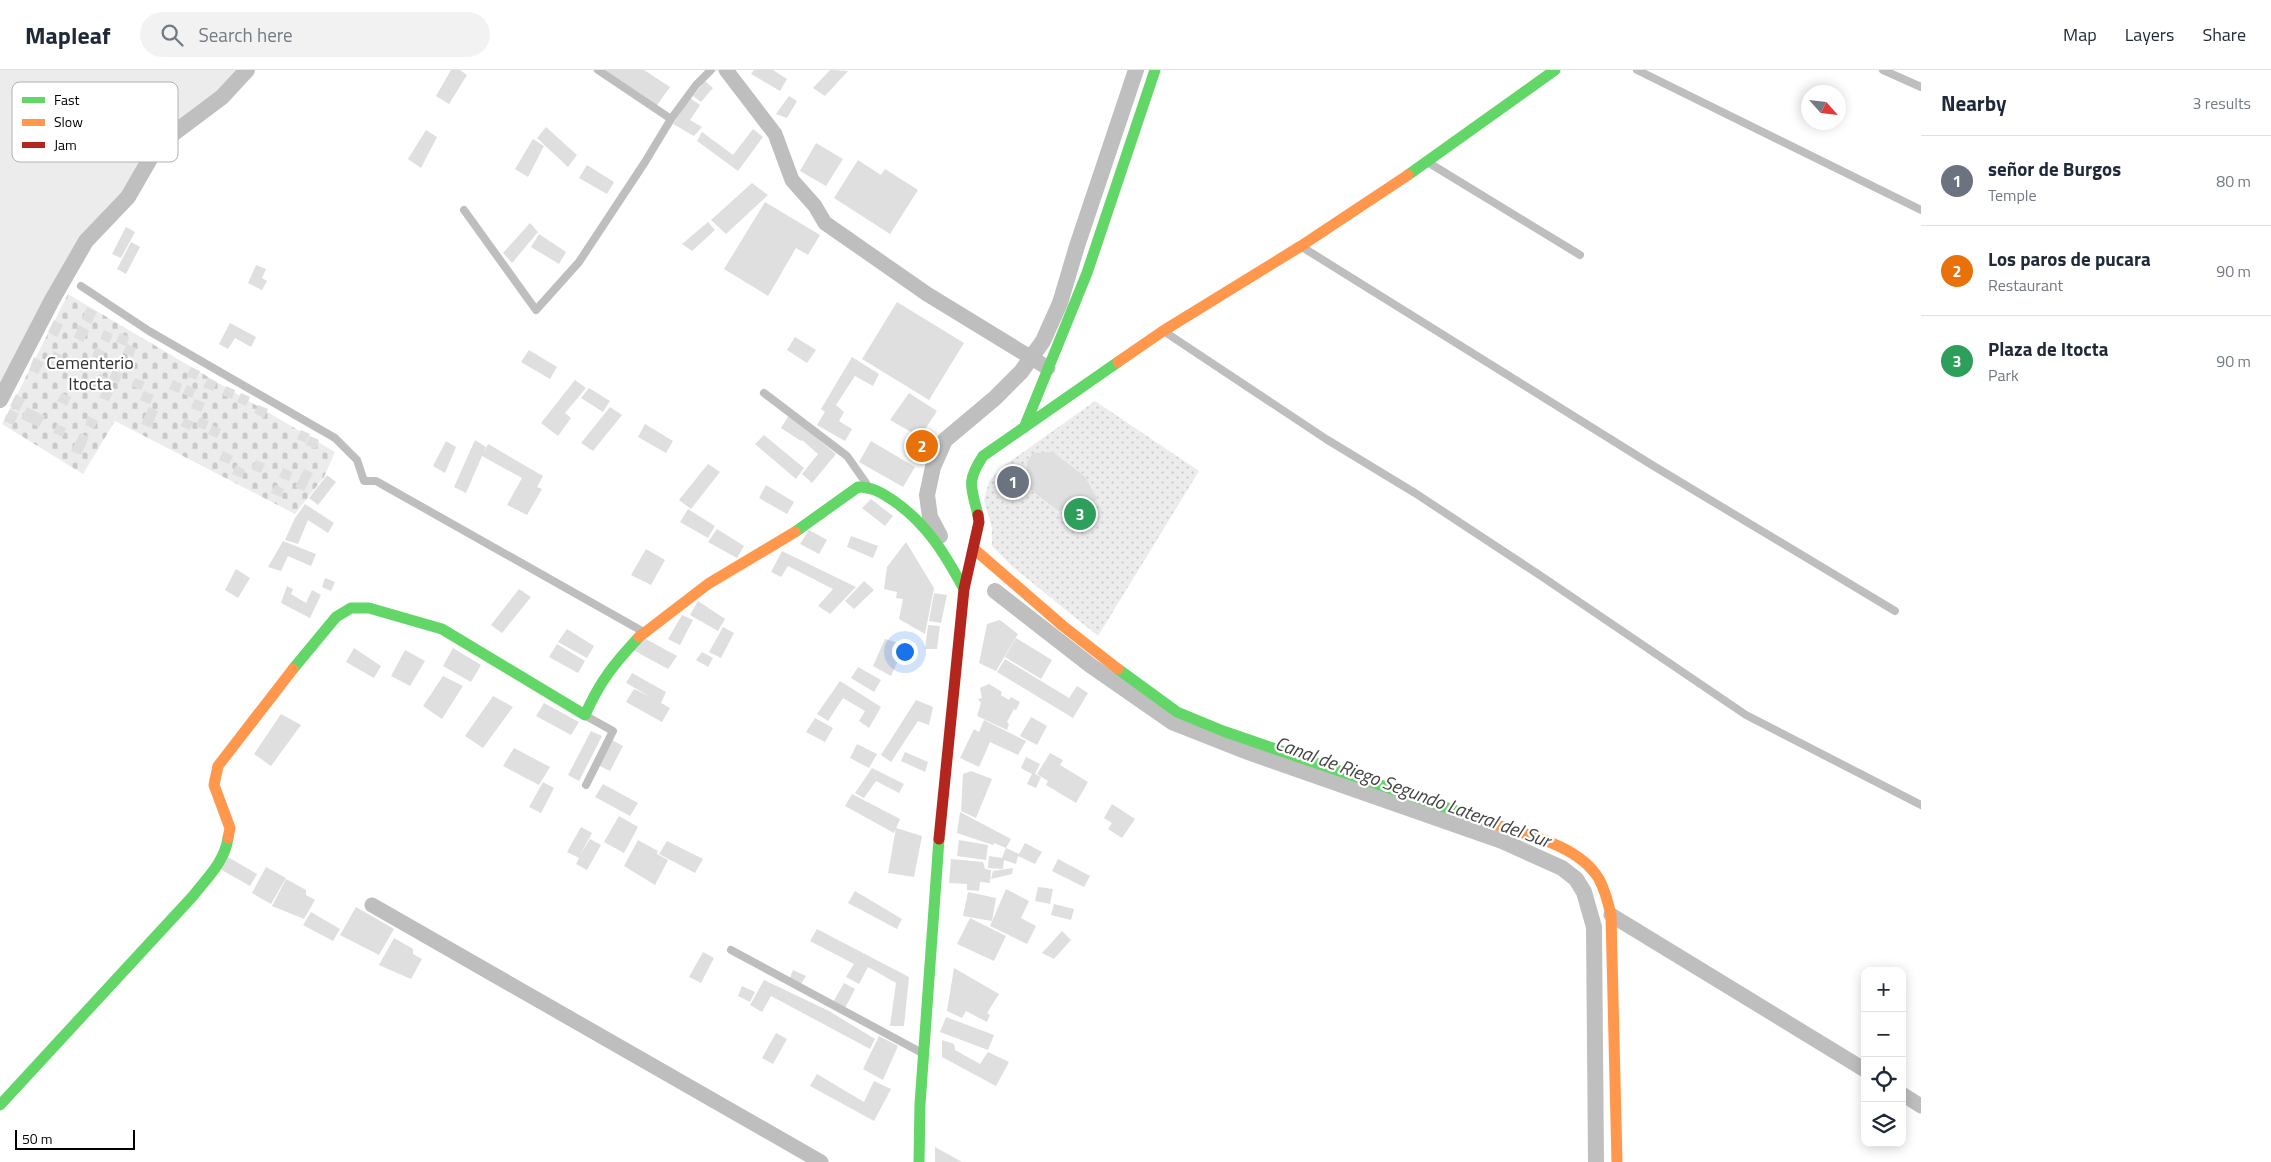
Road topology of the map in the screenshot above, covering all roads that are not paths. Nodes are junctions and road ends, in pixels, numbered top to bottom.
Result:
1 (598, 70) edge
2 (711, 70) edge
3 (726, 70) edge
4 (1155, 70) edge
5 (1555, 70) edge
6 (1637, 70) edge
7 (1883, 70) edge
8 (1921, 87) edge
9 (671, 119) junction
10 (1428, 162) junction
11 (464, 210) dead end
12 (1921, 210) edge
13 (1301, 246) junction
14 (1580, 255) dead end
15 (81, 286) dead end
16 (1163, 331) junction
17 (1044, 365) junction
18 (764, 393) dead end
19 (1024, 428) junction
20 (868, 487) junction
21 (974, 549) junction
22 (964, 589) junction
23 (1895, 611) dead end
24 (644, 632) junction
25 (585, 715) junction
26 (586, 786) dead end
27 (1921, 806) edge
28 (372, 905) dead end
29 (1611, 915) junction
30 (731, 950) dead end
31 (926, 1055) junction
32 (1861, 1068) edge
33 (1906, 1097) edge
34 (0, 1105) edge
35 (1921, 1106) edge
36 (821, 1162) edge
37 (919, 1162) edge
38 (1617, 1162) edge

1 - 9 lane
2 - 9 lane
3 - 17 street
4 - 17 street
5 - 10 street
6 - 12 lane
7 - 8 lane
9 - 11 lane
10 - 13 street
10 - 14 lane
13 - 16 street
13 - 23 lane
15 - 24 lane
16 - 19 street
16 - 27 lane
17 - 19 street
18 - 20 lane
19 - 21 street
20 - 22 street
20 - 24 street
21 - 22 street
21 - 29 street
22 - 31 street
24 - 25 street
25 - 26 lane
25 - 34 street
28 - 36 street
29 - 32 street
29 - 38 street
30 - 31 lane
31 - 37 street
33 - 35 street

